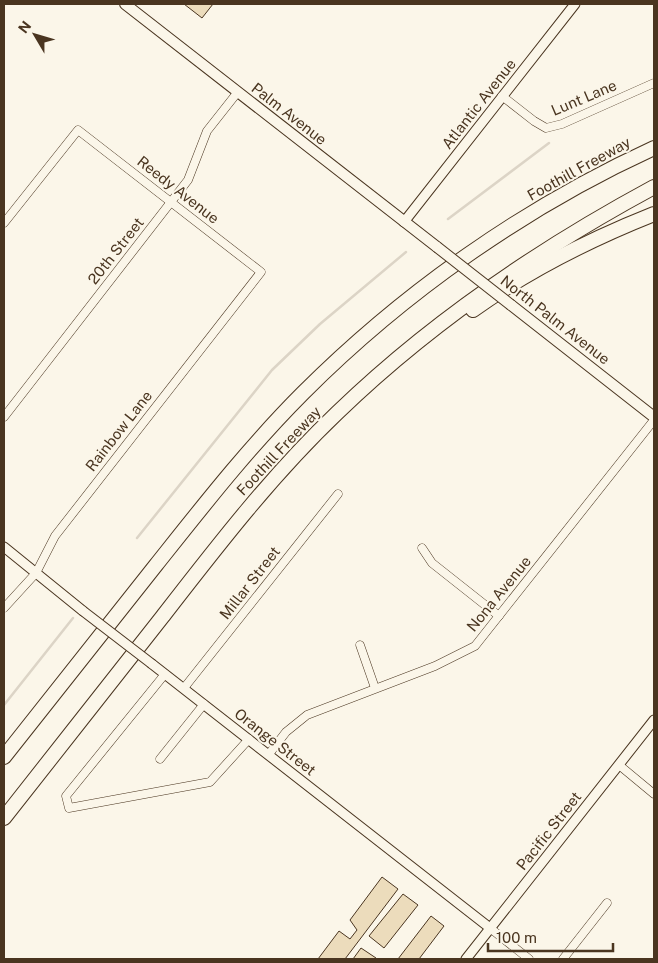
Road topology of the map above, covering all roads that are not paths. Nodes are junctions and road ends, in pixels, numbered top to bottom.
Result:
1 (125, 4) edge
2 (575, 4) edge
3 (654, 83) edge
4 (237, 93) junction
5 (502, 96) junction
6 (654, 143) edge
7 (654, 148) edge
8 (610, 168) junction
9 (654, 187) edge
10 (172, 202) junction
11 (654, 214) edge
12 (404, 222) junction
13 (4, 223) edge
14 (437, 247) joint
15 (260, 272) joint
16 (337, 412) junction
17 (4, 418) edge
18 (654, 419) edge
19 (338, 494) dead end
20 (4, 547) edge
21 (422, 548) dead end
22 (36, 573) junction
23 (4, 608) edge
24 (499, 616) junction
25 (360, 646) dead end
26 (165, 674) junction
27 (184, 688) junction
28 (375, 688) junction
29 (204, 704) junction
30 (654, 720) edge
31 (249, 739) junction
32 (269, 754) junction
33 (4, 757) edge
34 (160, 759) dead end
35 (619, 766) junction
36 (654, 794) edge
37 (4, 818) edge
38 (608, 903) dead end
39 (490, 928) junction
40 (466, 959) edge
41 (529, 959) edge
42 (563, 959) edge

1 - 4 main road, Palm Avenue
2 - 5 street, Atlantic Avenue
3 - 5 street, Lunt Lane
4 - 10 street, 20th Street
4 - 12 main road, Palm Avenue
5 - 12 street, Atlantic Avenue
6 - 8 highway
7 - 8 highway, Foothill Freeway
8 - 33 highway, Foothill Freeway
9 - 16 highway, Foothill Freeway
10 - 13 street, Reedy Avenue
10 - 15 street, Reedy Avenue
10 - 17 street, 20th Street
11 - 16 highway
12 - 14 main road, Palm Avenue
14 - 18 main road, North Palm Avenue, bridge
15 - 22 street, Rainbow Lane
16 - 37 highway, Foothill Freeway
18 - 24 street, Nona Avenue
19 - 27 street, Millar Street
20 - 22 street, Orange Street
21 - 24 street
22 - 23 street, Rainbow Lane
22 - 26 street, Orange Street, bridge
24 - 28 street, Nona Avenue
25 - 28 street
26 - 27 street, Orange Street
26 - 31 street
27 - 29 street, Orange Street
28 - 32 street, Nona Avenue
29 - 31 street, Orange Street
29 - 34 street
30 - 35 street, Pacific Street
31 - 32 street, Orange Street
32 - 39 street, Orange Street
35 - 36 street
35 - 39 street, Pacific Street
38 - 42 street
39 - 40 street, Pacific Street
39 - 41 street, Orange Street

